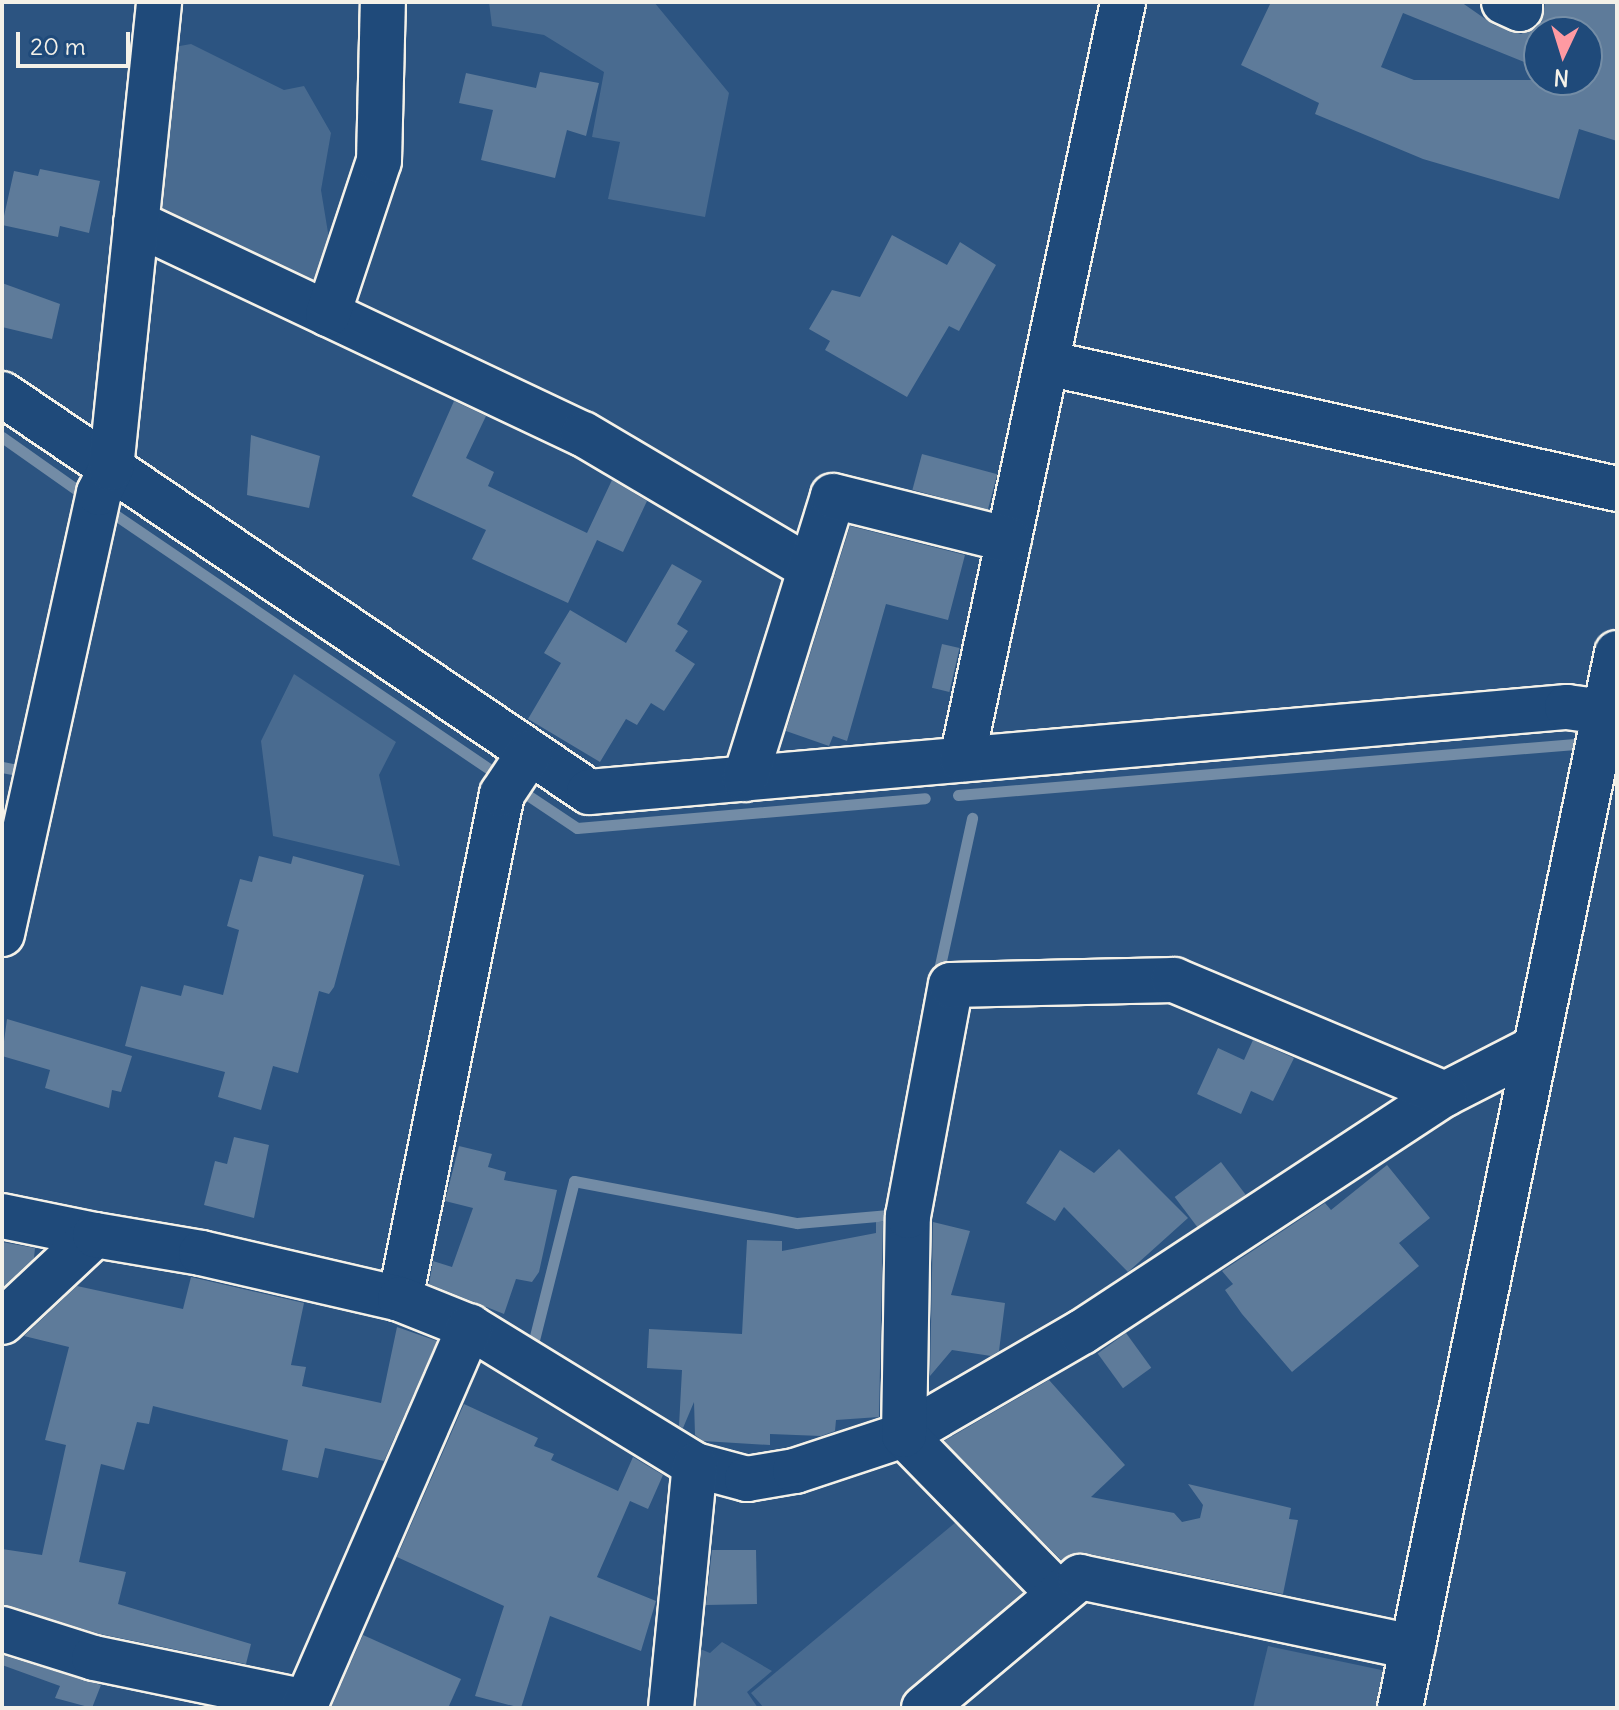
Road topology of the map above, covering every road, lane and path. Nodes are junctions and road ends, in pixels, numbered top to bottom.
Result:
1 (159, 2) edge
2 (383, 2) edge
3 (1123, 2) edge
4 (1504, 2) edge
5 (1520, 2) edge
6 (136, 223) junction
7 (328, 314) junction
8 (1047, 363) junction
9 (2, 394) edge
10 (111, 468) junction
11 (1617, 489) edge
12 (1009, 540) junction
13 (810, 568) junction
14 (1617, 653) edge
15 (1609, 712) edge
16 (530, 752) junction
17 (962, 759) junction
18 (19, 775) edge
19 (745, 779) junction
20 (2, 934) edge
21 (1533, 1049) junction
22 (1445, 1094) junction
23 (2, 1216) edge
24 (95, 1235) junction
25 (400, 1299) junction
26 (2, 1322) edge
27 (470, 1327) junction
28 (904, 1435) junction
29 (695, 1465) junction
30 (1059, 1594) junction
31 (2, 1629) edge
32 (1413, 1647) junction
33 (305, 1705) edge
34 (671, 1708) edge
35 (924, 1708) edge
36 (1400, 1708) edge

1 - 6 street
2 - 7 street
3 - 8 street
4 - 5 street
6 - 7 street
6 - 10 street
7 - 13 street
8 - 11 street
8 - 12 street
9 - 10 street
10 - 16 street
10 - 18 street
12 - 13 street
12 - 17 street
13 - 19 street
14 - 15 street
15 - 17 street
15 - 21 street
16 - 19 street
16 - 25 street
17 - 19 street
18 - 20 street
21 - 22 street
21 - 32 street
22 - 28 street
22 - 28 street
23 - 24 street
24 - 25 street
24 - 26 street
25 - 27 street
27 - 29 street
27 - 33 street
28 - 29 street
28 - 30 street
29 - 34 street
30 - 32 street
30 - 35 street
31 - 33 street
32 - 36 street

